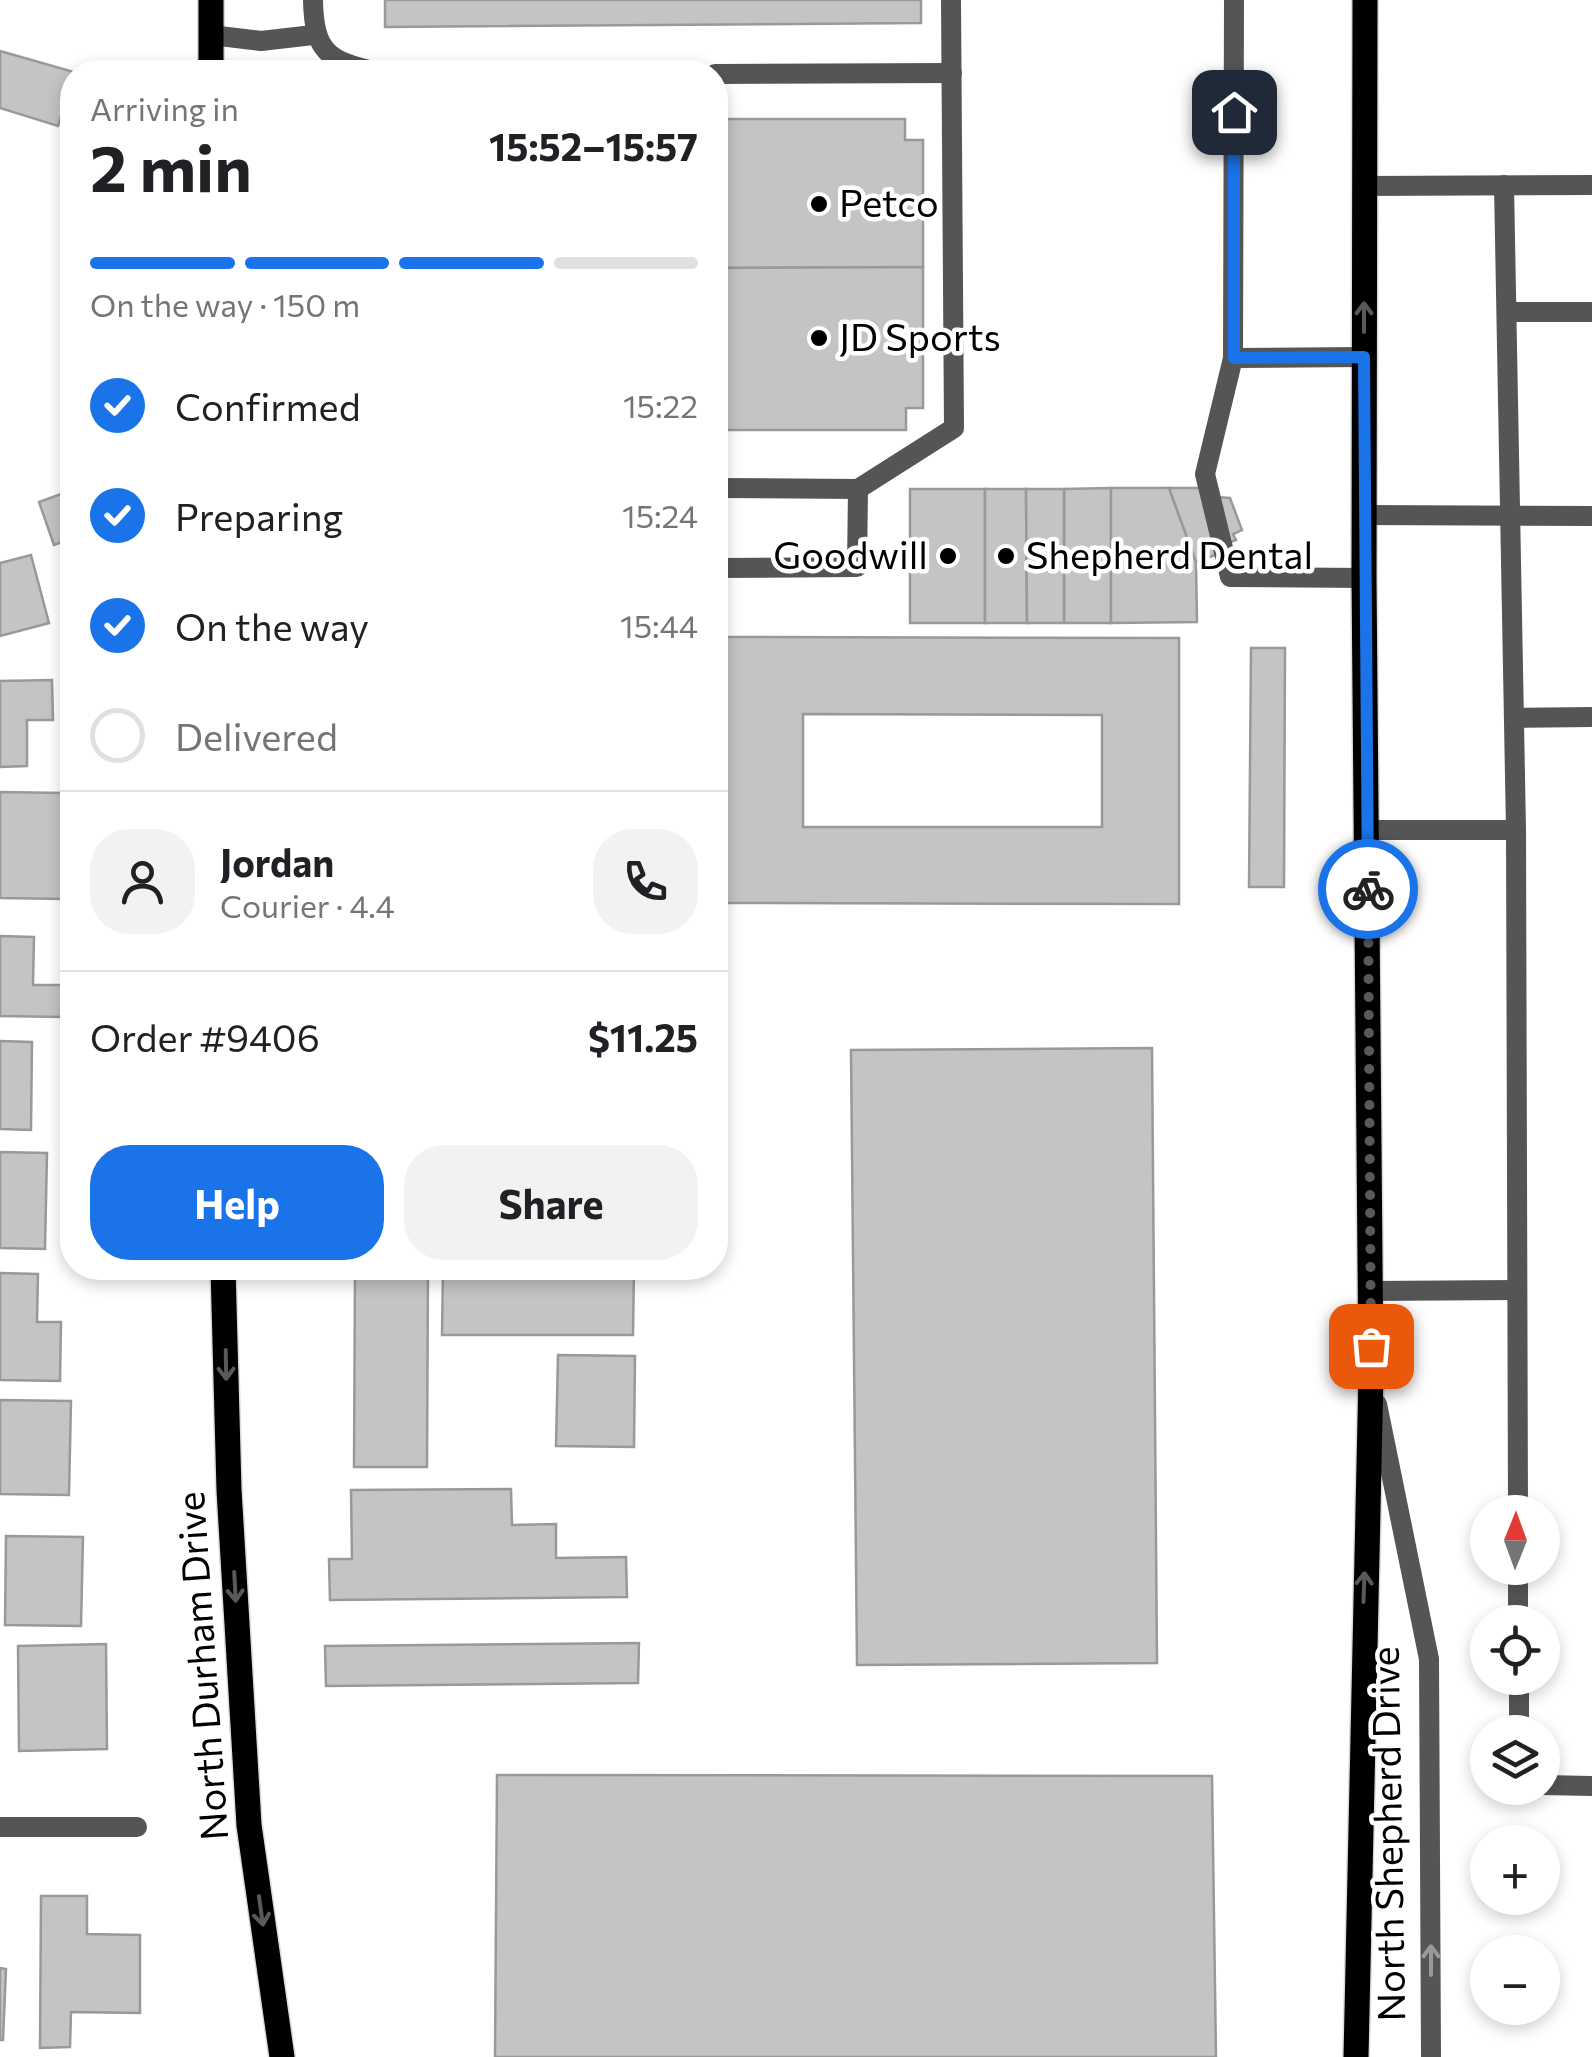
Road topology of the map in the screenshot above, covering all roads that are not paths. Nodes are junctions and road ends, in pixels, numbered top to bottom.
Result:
1 (211, 0) edge
2 (312, 0) edge
3 (951, 0) edge
4 (1234, 0) edge
5 (1365, 0) edge
6 (211, 35) junction
7 (313, 35) junction
8 (211, 60) edge
9 (335, 60) edge
10 (728, 74) edge
11 (952, 74) junction
12 (1592, 185) edge
13 (1364, 186) junction
14 (1504, 186) junction
15 (1507, 312) junction
16 (1592, 312) edge
17 (1364, 357) junction
18 (1234, 358) junction
19 (728, 488) edge
20 (858, 489) junction
21 (1364, 515) junction
22 (1510, 516) junction
23 (1592, 516) edge
24 (728, 568) edge
25 (1364, 578) junction
26 (1592, 717) edge
27 (1514, 718) junction
28 (1368, 830) junction
29 (1516, 830) junction
30 (224, 1280) edge
31 (1517, 1290) junction
32 (1370, 1291) junction
33 (1372, 1374) junction
34 (1518, 1495) edge
35 (1560, 1786) edge
36 (1592, 1786) edge
37 (0, 1827) edge
38 (137, 1827) dead end
39 (282, 2057) edge
40 (1356, 2057) edge
41 (1431, 2057) edge

1 - 6 main road
2 - 7 street
3 - 11 street
4 - 18 street
5 - 13 main road, North Shepherd Drive
6 - 7 street
6 - 8 main road
7 - 9 street
10 - 11 street
11 - 20 street
12 - 14 street
13 - 14 street
17 -> 13 main road, North Shepherd Drive
14 - 15 street
15 - 16 street
15 - 22 street
17 - 18 street
17 - 21 main road, North Shepherd Drive
18 - 25 street
19 - 20 street
20 - 24 street
21 - 22 street
21 - 25 main road, North Shepherd Drive
22 - 23 street
22 - 27 street
25 - 28 main road, North Shepherd Drive
26 - 27 street
27 - 29 street
28 - 29 street
28 - 32 main road, North Shepherd Drive
29 - 31 street
30 -> 39 main road, North Durham Drive
31 - 32 street
31 - 34 street
32 - 33 main road, North Shepherd Drive
40 -> 33 main road, North Shepherd Drive
41 -> 33 street, North Shepherd Drive
35 - 36 street
37 - 38 street

